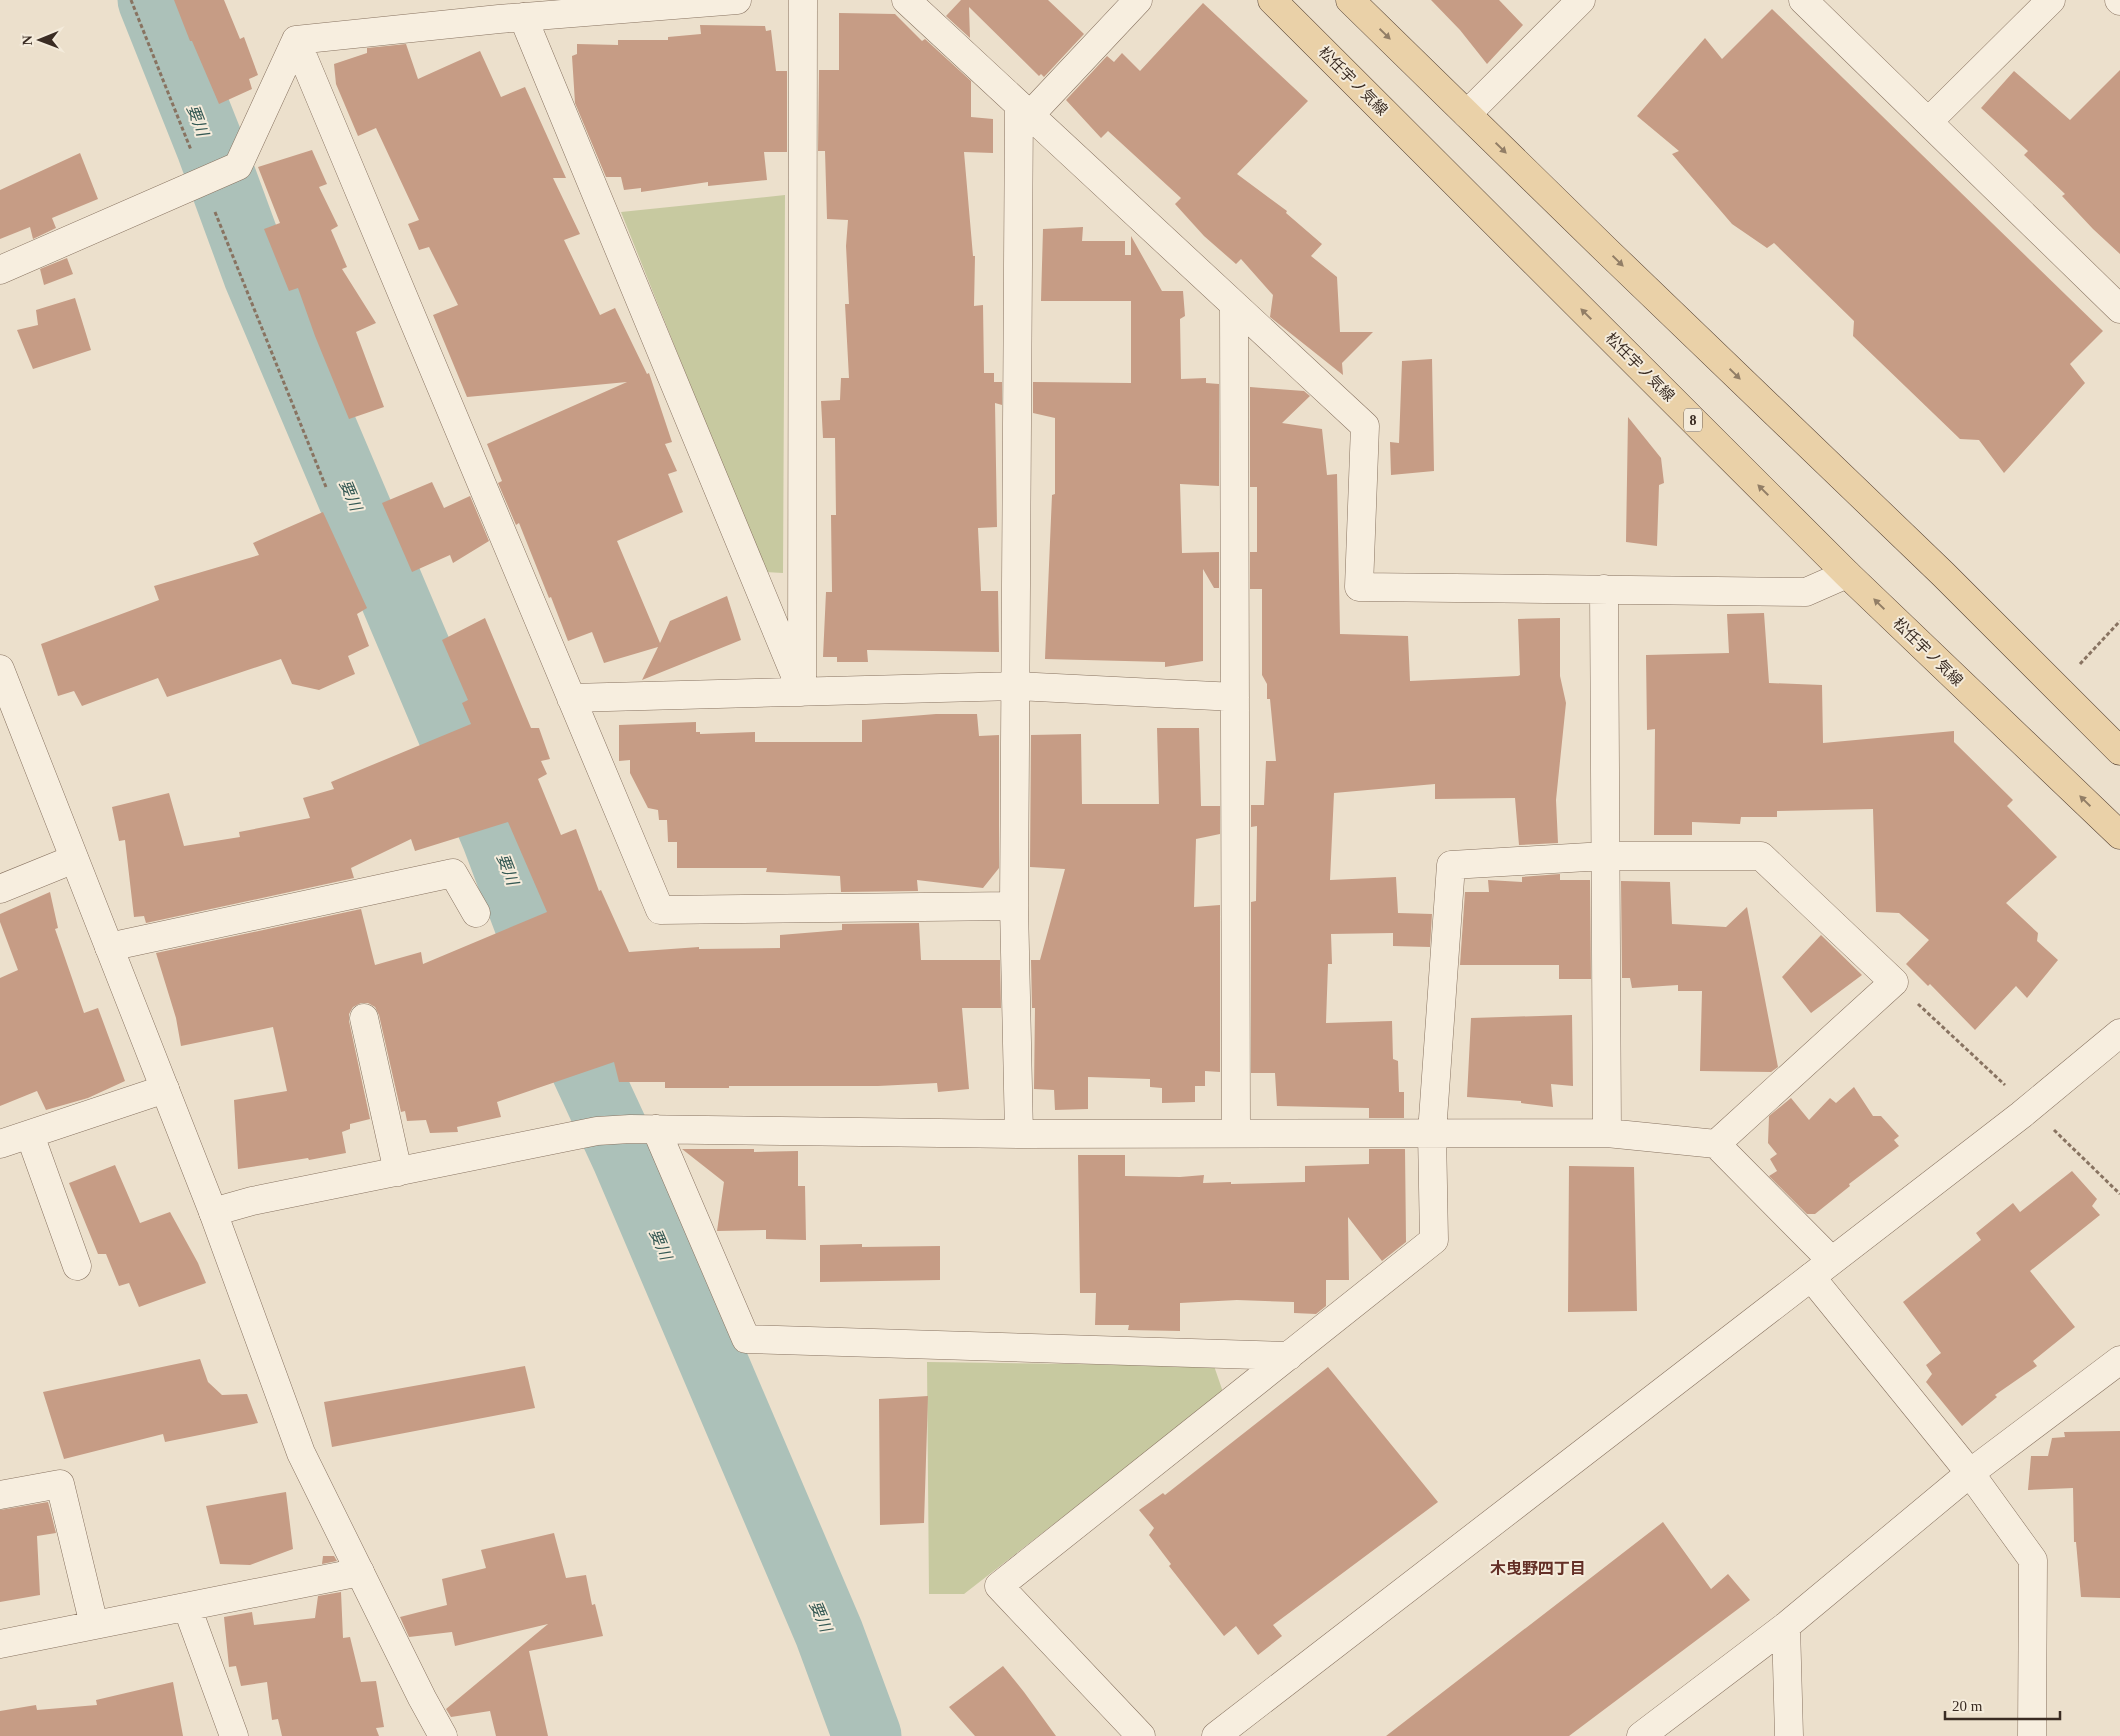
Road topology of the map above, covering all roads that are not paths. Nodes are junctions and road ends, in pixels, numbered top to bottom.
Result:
1 (737, 0) edge
2 (804, 0) edge
3 (906, 0) edge
4 (1138, 0) edge
5 (1272, 0) edge
6 (1350, 0) edge
7 (1581, 0) edge
8 (1803, 0) edge
9 (2051, 0) edge
10 (523, 17) junction
11 (296, 40) junction
12 (1025, 110) junction
13 (1467, 114) junction
14 (1928, 122) junction
15 (0, 270) edge
16 (1234, 305) junction
17 (2120, 309) edge
18 (1847, 574) junction
19 (1604, 589) junction
20 (0, 669) edge
21 (1016, 686) junction
22 (802, 692) junction
23 (1235, 697) junction
24 (571, 698) junction
25 (2120, 751) edge
26 (2120, 835) edge
27 (1605, 856) junction
28 (74, 859) junction
29 (0, 889) edge
30 (1014, 906) junction
31 (476, 913) dead end
32 (109, 947) junction
33 (364, 1018) dead end
34 (2120, 1033) edge
35 (165, 1089) junction
36 (643, 1129) junction
37 (1432, 1133) junction
38 (1607, 1133) junction
39 (1019, 1134) junction
40 (1236, 1134) junction
41 (30, 1135) junction
42 (0, 1144) edge
43 (1716, 1144) junction
44 (398, 1172) junction
45 (213, 1212) junction
46 (77, 1266) dead end
47 (1821, 1268) junction
48 (1289, 1356) junction
49 (2120, 1360) edge
50 (1970, 1473) junction
51 (0, 1495) edge
52 (360, 1572) junction
53 (187, 1607) junction
54 (94, 1625) junction
55 (1786, 1626) junction
56 (0, 1644) edge
57 (439, 1735) edge
58 (234, 1736) edge
59 (1141, 1736) edge
60 (1216, 1736) edge
61 (1641, 1736) edge
62 (1789, 1736) edge
63 (2032, 1736) edge

1 - 10 street
2 - 22 street
3 - 12 street
4 - 12 street
18 -> 5 main road, 松任宇ノ気線 / 8
6 -> 13 main road
7 - 13 street
8 - 14 street
9 - 14 street
10 - 11 street
10 - 22 street
11 - 15 street
11 - 24 street
12 - 16 street
12 - 21 street
13 -> 25 main road
14 - 17 street
16 - 19 street
16 - 23 street
18 - 19 street
26 -> 18 main road, 松任宇ノ気線 / 8
19 - 27 street
20 - 28 street
21 - 22 street
21 - 23 street
21 - 30 street
22 - 24 street
23 - 40 street
24 - 30 street
27 - 37 street
27 - 38 street
27 - 43 street
28 - 29 street
28 - 32 street
30 - 39 street
31 - 32 street
32 - 35 street
33 - 44 street
34 - 47 street
35 - 41 street
35 - 45 street
36 - 39 street
36 - 44 street
36 - 48 street
37 - 38 street
37 - 40 street
37 - 48 street
38 - 43 street
39 - 40 street
41 - 42 street
41 - 46 street
43 - 47 street
44 - 45 street
45 - 52 street
47 - 50 street
47 - 60 street
48 - 59 street
49 - 50 street
50 - 55 street
50 - 63 street
51 - 54 street
52 - 53 street
52 - 57 street
53 - 54 street
53 - 58 street
54 - 56 street
55 - 61 street
55 - 62 street

